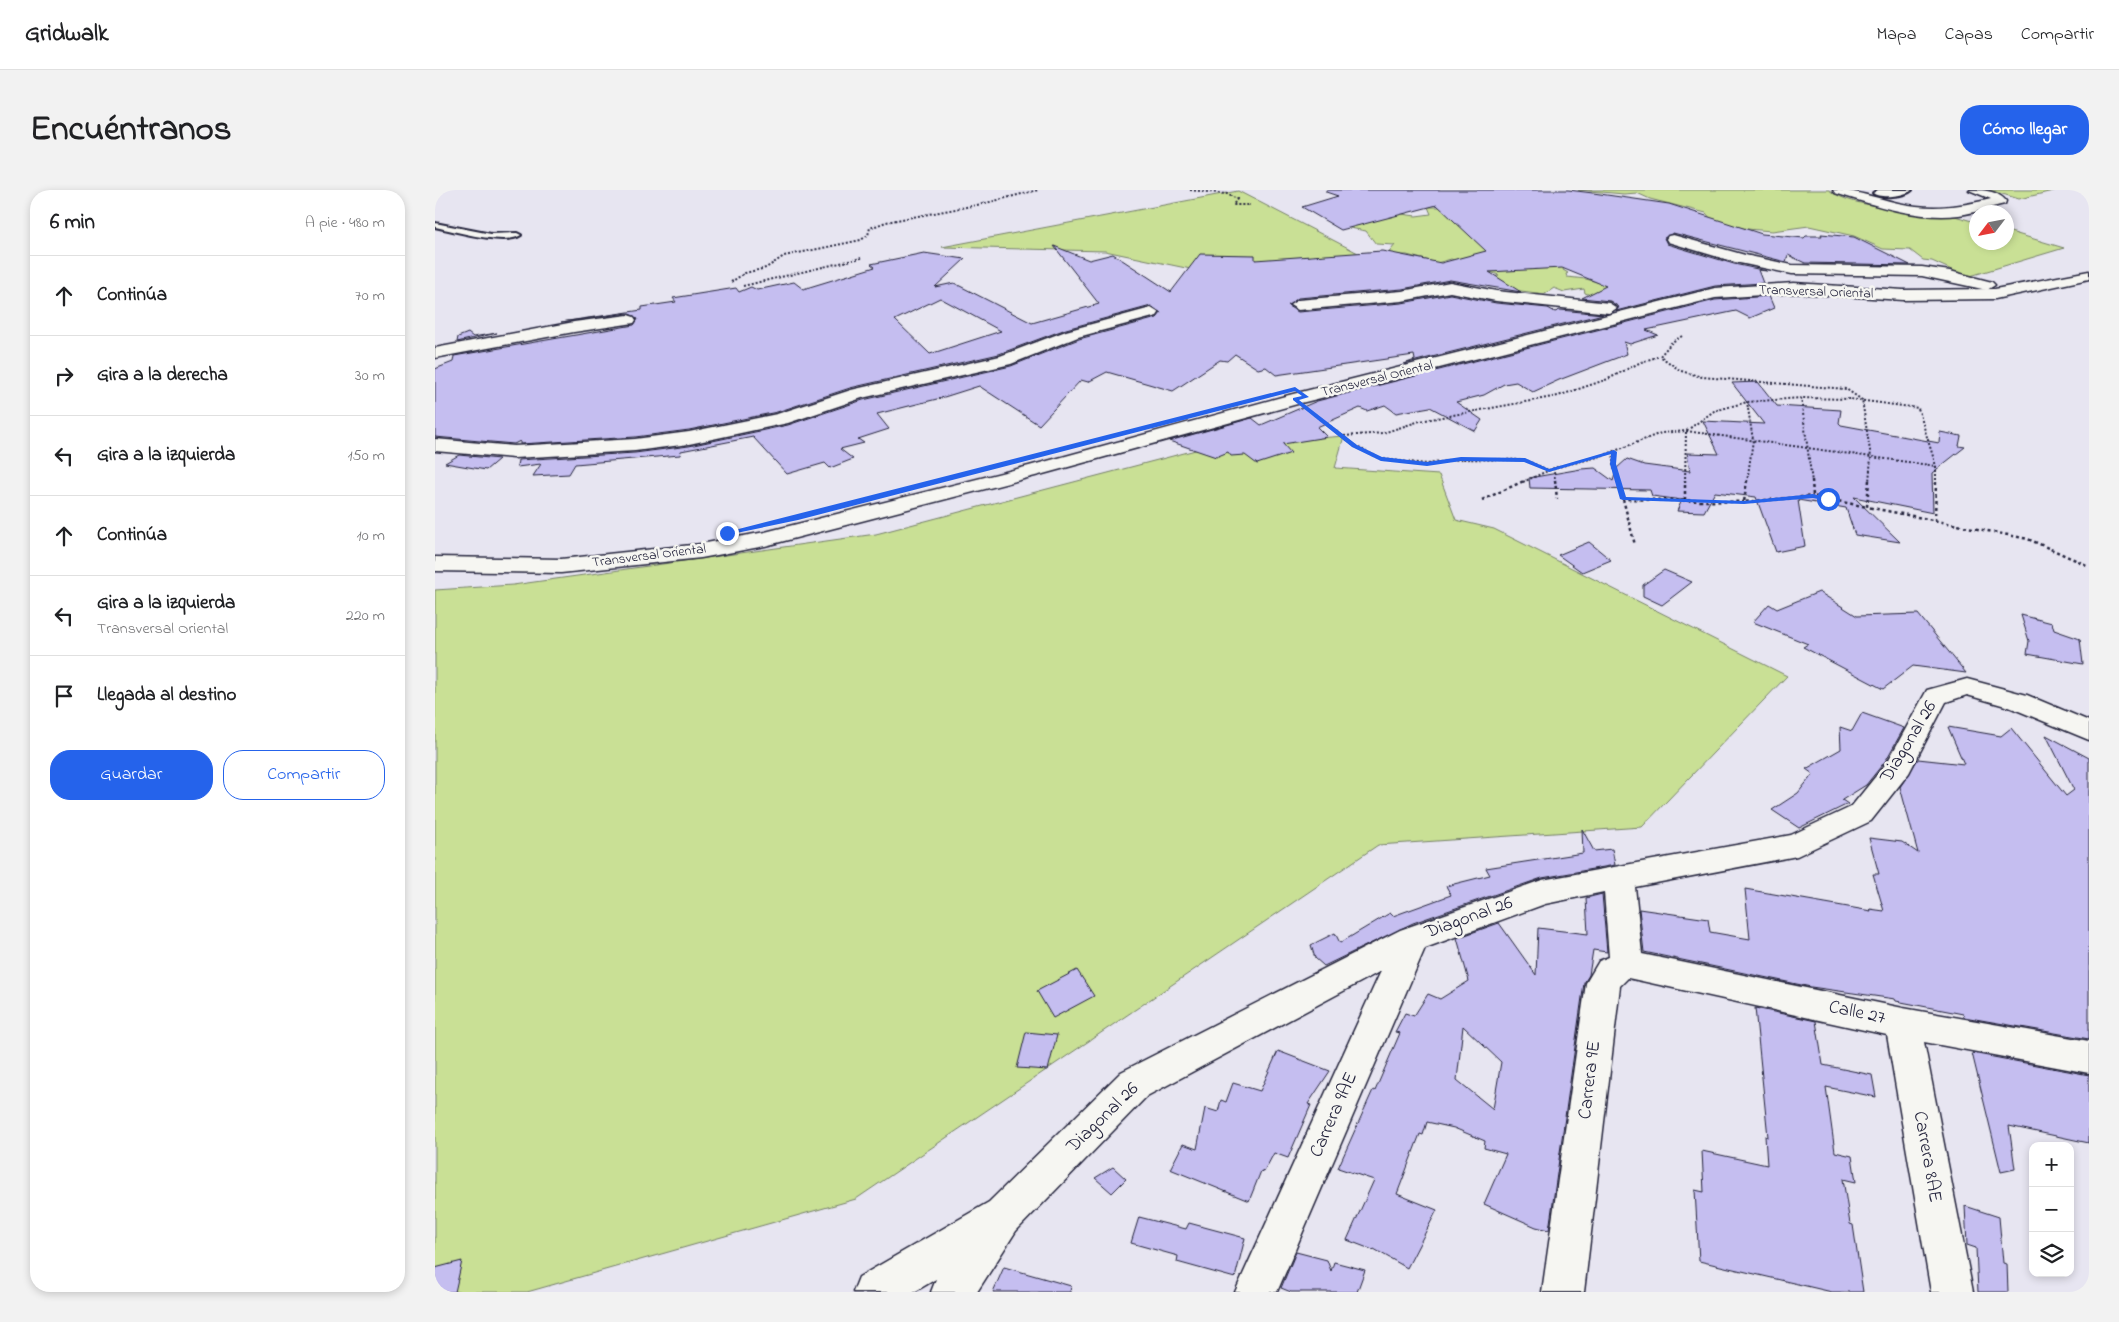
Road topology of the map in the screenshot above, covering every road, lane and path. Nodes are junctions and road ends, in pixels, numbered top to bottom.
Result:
1 (1038, 190) edge
2 (1189, 190) edge
3 (1839, 190) edge
4 (1907, 190) edge
5 (1975, 190) edge
6 (1874, 194) edge
7 (1250, 205) dead end
8 (435, 225) edge
9 (517, 235) dead end
10 (1673, 239) dead end
11 (861, 258) dead end
12 (2089, 263) edge
13 (2089, 275) edge
14 (731, 282) dead end
15 (1987, 285) junction
16 (743, 286) dead end
17 (1297, 305) dead end
18 (1609, 308) junction
19 (1151, 313) dead end
20 (628, 320) dead end
21 (1683, 336) dead end
22 (435, 353) edge
23 (1660, 356) junction
24 (1299, 395) junction
25 (1801, 398) junction
26 (1862, 400) junction
27 (1747, 402) junction
28 (1686, 431) junction
29 (1343, 436) junction
30 (1753, 440) junction
31 (435, 445) edge
32 (1809, 448) junction
33 (1614, 452) junction
34 (1871, 457) junction
35 (1936, 466) junction
36 (1554, 468) junction
37 (1549, 470) junction
38 (1813, 496) junction
39 (1557, 499) dead end
40 (1623, 499) junction
41 (1482, 500) dead end
42 (1685, 500) junction
43 (1744, 502) junction
44 (1867, 506) junction
45 (1935, 521) junction
46 (1635, 545) dead end
47 (435, 548) edge
48 (435, 564) edge
49 (2089, 566) edge
50 (2089, 731) edge
51 (1619, 879) junction
52 (1412, 939) junction
53 (1627, 964) junction
54 (1903, 1023) junction
55 (2089, 1057) edge
56 (1003, 1216) junction
57 (874, 1292) edge
58 (952, 1292) edge
59 (1256, 1292) edge
60 (1563, 1292) edge
61 (1952, 1292) edge

1 - 14 path
2 - 7 path
3 - 6 street
4 - 6 street
5 - 6 street
8 - 9 lane
10 - 15 street
11 - 16 path
12 - 15 street, Transversal Oriental
13 - 24 street, Transversal Oriental
15 - 18 street, Transversal Oriental
17 - 18 street
18 - 24 street, Transversal Oriental
19 - 31 street
20 - 22 street
21 - 23 path
23 - 26 path
23 - 29 path
24 - 29 path
24 - 47 street, Transversal Oriental
24 - 48 street, Transversal Oriental
25 - 26 path
25 - 27 path
25 - 32 path
26 - 34 path
26 - 35 path
27 - 28 path
27 - 30 path
28 - 30 path
28 - 33 path
28 - 42 path
29 - 37 path
30 - 32 path
30 - 43 path
32 - 34 path
32 - 38 path
33 - 36 path
33 - 40 path
34 - 35 path
34 - 44 path
35 - 45 path
36 - 37 path
36 - 39 path
37 - 41 path
38 - 43 path
38 - 44 path
40 - 42 path
40 - 46 path
42 - 43 path
44 - 45 path
45 - 49 path
50 - 51 street, Diagonal 26
51 - 52 street, Diagonal 26
51 - 53 street
52 - 56 street, Diagonal 26
52 - 59 street, Carrera 9AE
53 - 54 street, Calle 27
53 - 60 street, Carrera 9E
54 - 55 street, Calle 27
54 - 61 street, Carrera 8AE
56 - 57 street, Diagonal 26
56 - 58 street

